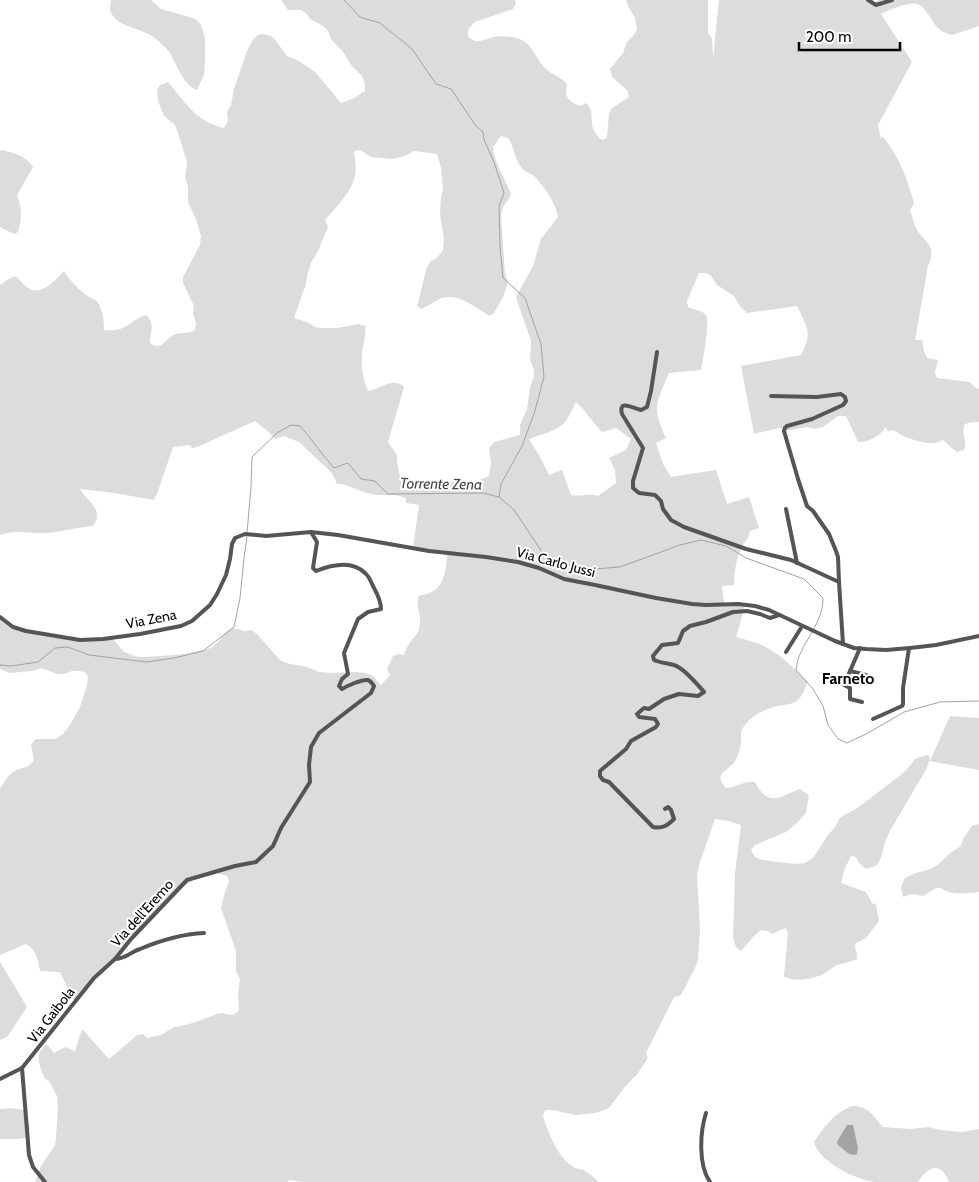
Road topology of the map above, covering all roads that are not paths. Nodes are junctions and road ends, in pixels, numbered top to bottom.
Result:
1 (868, 0) edge
2 (892, 0) edge
3 (657, 352) dead end
4 (771, 396) dead end
5 (786, 509) dead end
6 (311, 532) junction
7 (256, 535) joint
8 (797, 563) junction
9 (839, 582) junction
10 (778, 615) junction
11 (0, 617) edge
12 (804, 628) junction
13 (979, 636) edge
14 (843, 644) junction
15 (860, 648) junction
16 (909, 648) junction
17 (786, 652) dead end
18 (850, 671) junction
19 (866, 675) dead end
20 (862, 702) dead end
21 (872, 719) dead end
22 (665, 809) dead end
23 (204, 933) dead end
24 (115, 959) junction
25 (22, 1068) junction
26 (0, 1079) edge
27 (706, 1113) dead end
28 (45, 1182) edge
29 (710, 1182) edge

1 - 2 street
3 - 8 street
4 - 9 street
5 - 8 street
6 - 7 street, Via Carlo Jussi
6 - 10 street, Via Carlo Jussi
6 - 24 street, Via dell'Eremo
7 - 11 street, Via Zena
8 - 9 street
9 - 14 street
10 - 12 street, Via Carlo Jussi
10 - 22 street
12 - 14 street, Via Carlo Jussi
12 - 17 street
13 - 16 street, Via Carlo Jussi
14 - 15 street, Via Carlo Jussi
15 - 16 street, Via Carlo Jussi
15 - 18 street
16 - 21 street
18 - 19 street
18 - 20 street
23 - 24 street, Via Gaibola
24 - 25 street, Via Gaibola
25 - 26 street
25 - 28 street
27 - 29 street

